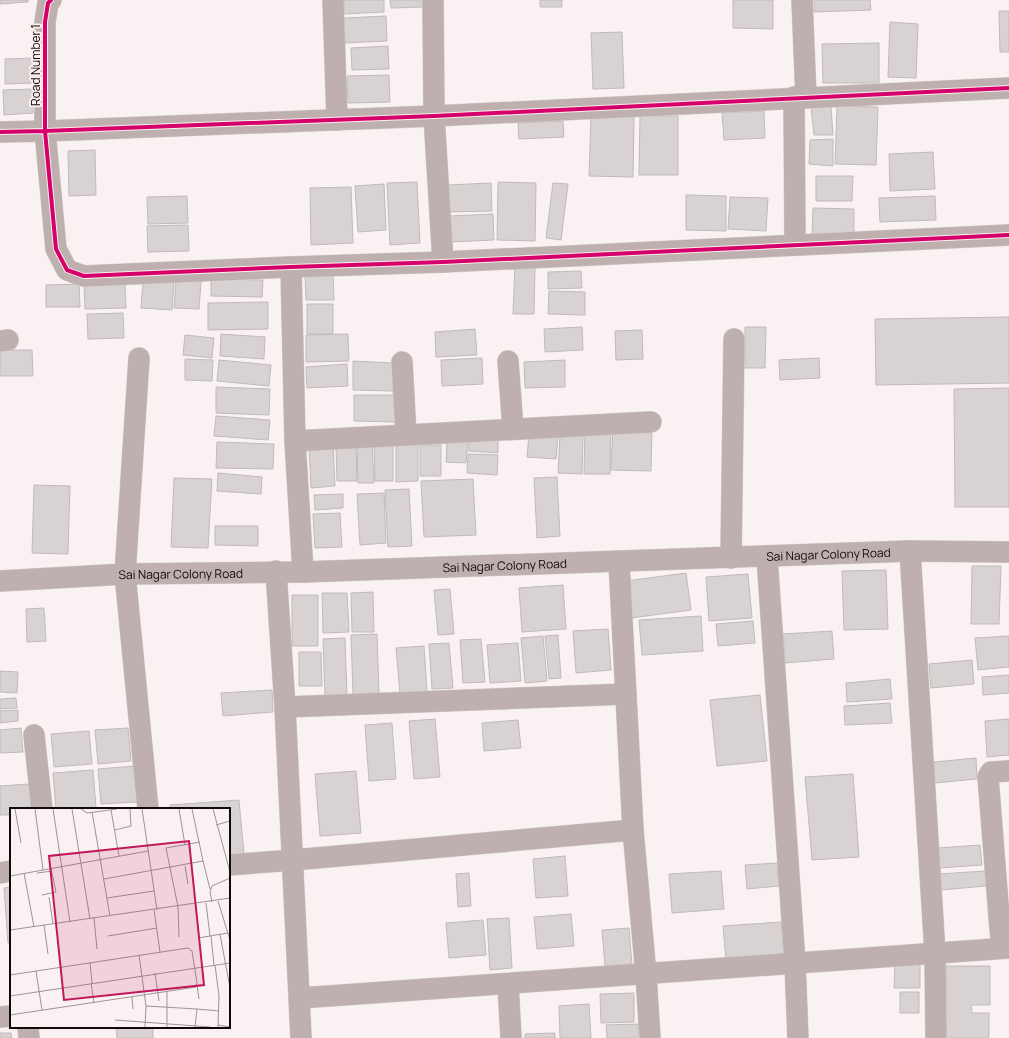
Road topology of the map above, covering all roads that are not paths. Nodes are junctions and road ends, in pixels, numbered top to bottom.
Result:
1 (333, 0) edge
2 (432, 0) edge
3 (802, 0) edge
4 (49, 1) edge
5 (1009, 88) edge
6 (800, 97) junction
7 (434, 116) junction
8 (337, 120) junction
9 (45, 131) junction
10 (0, 132) edge
11 (1009, 235) edge
12 (795, 245) junction
13 (443, 262) junction
14 (291, 267) junction
15 (734, 339) dead end
16 (139, 358) dead end
17 (508, 361) dead end
18 (402, 362) dead end
19 (651, 422) dead end
20 (513, 429) junction
21 (406, 435) junction
22 (295, 441) junction
23 (910, 551) junction
24 (1009, 552) edge
25 (767, 557) junction
26 (731, 558) junction
27 (619, 562) junction
28 (276, 571) junction
29 (303, 572) junction
30 (125, 574) junction
31 (0, 581) edge
32 (626, 694) junction
33 (285, 707) junction
34 (34, 735) dead end
35 (1009, 771) edge
36 (42, 808) edge
37 (148, 808) edge
38 (633, 830) junction
39 (292, 860) junction
40 (230, 865) edge
41 (10, 871) edge
42 (0, 873) edge
43 (1005, 938) edge
44 (934, 953) junction
45 (795, 963) junction
46 (646, 975) junction
47 (508, 984) junction
48 (300, 998) junction
49 (28, 1028) edge
50 (29, 1038) edge
51 (301, 1038) edge
52 (511, 1038) edge
53 (650, 1038) edge
54 (798, 1038) edge
55 (936, 1038) edge

1 - 8 street
2 - 7 street
3 - 6 street
4 - 9 street, Road Number 1
5 - 6 street
6 - 7 street
6 - 12 street
7 - 8 street
7 - 13 street
8 - 9 street
9 - 10 street
9 - 14 street, Road Number 1
11 - 12 street, Road Number 1
12 - 13 street, Road Number 1
13 - 14 street, Road Number 1
14 - 22 street
15 - 26 street
16 - 30 street
17 - 20 street
18 - 21 street
19 - 20 street
20 - 21 street
21 - 22 street
22 - 29 street
23 - 24 street, Sai Nagar Colony Road
23 - 25 street, Sai Nagar Colony Road
23 - 44 street
25 - 26 street, Sai Nagar Colony Road
25 - 45 street
26 - 27 street, Sai Nagar Colony Road
27 - 29 street, Sai Nagar Colony Road
27 - 32 street
28 - 29 street, Sai Nagar Colony Road
28 - 30 street, Sai Nagar Colony Road
28 - 33 street
30 - 31 street, Sai Nagar Colony Road
30 - 37 street
32 - 33 street
32 - 38 street
33 - 39 street
34 - 36 street
35 - 43 street
38 - 39 street
38 - 46 street
39 - 40 street
39 - 48 street
41 - 42 street
43 - 44 street
44 - 45 street
44 - 55 street
45 - 46 street
45 - 54 street
46 - 47 street
46 - 53 street
47 - 48 street
47 - 52 street
48 - 51 street
49 - 50 street

